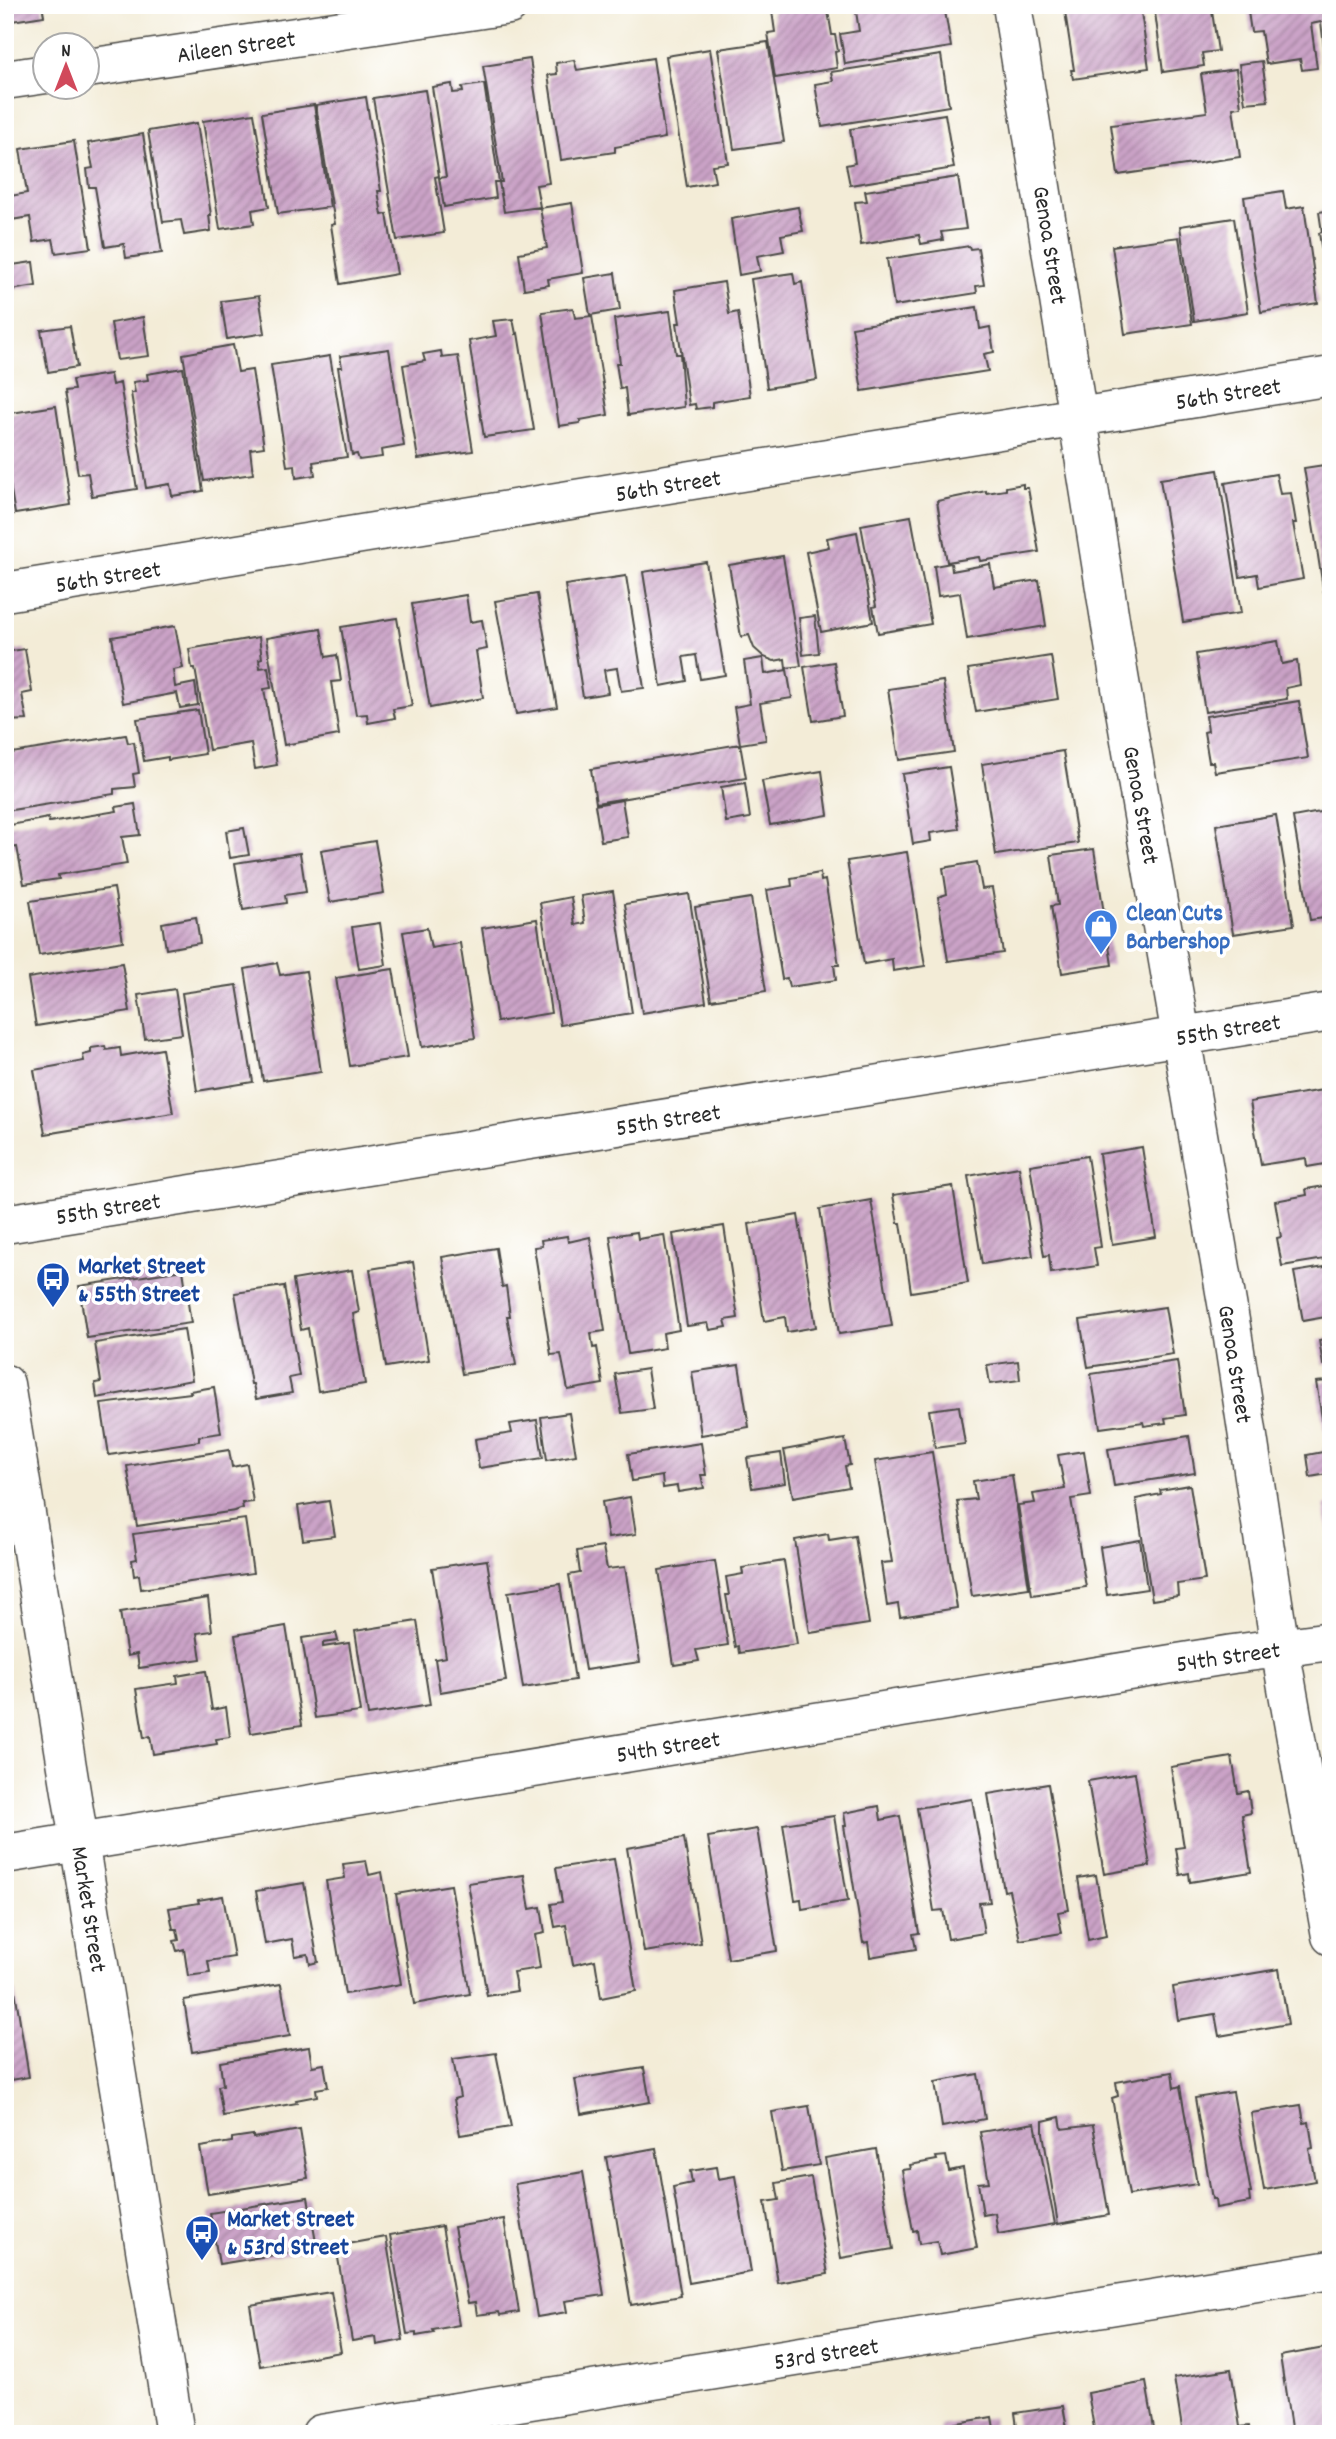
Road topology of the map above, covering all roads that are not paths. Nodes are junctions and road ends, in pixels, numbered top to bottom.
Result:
1 (509, 5) edge
2 (1012, 5) edge
3 (102, 66) edge
4 (32, 76) edge
5 (5, 80) edge
6 (1331, 376) edge
7 (1078, 418) junction
8 (5, 592) edge
9 (1331, 1012) edge
10 (1182, 1036) junction
11 (5, 1224) edge
12 (5, 1384) edge
13 (1331, 1641) edge
14 (1280, 1648) junction
15 (80, 1841) junction
16 (5, 1854) edge
17 (1331, 1936) edge
18 (1331, 2270) edge
19 (175, 2434) edge
20 (321, 2434) edge

1 - 3 street, Aileen Street
2 - 7 street, Genoa Street
4 - 5 street
6 - 7 street, 56th Street
7 - 8 street, 56th Street
7 - 10 street, Genoa Street
9 - 10 street, 55th Street
10 - 11 street, 55th Street
10 - 14 street, Genoa Street
12 - 15 street, Market Street
13 - 14 street, 54th Street
14 - 15 street, 54th Street
14 - 17 street, Genoa Street
15 - 16 street, 54th Street
15 - 19 street, Market Street
18 - 20 street, 53rd Street

